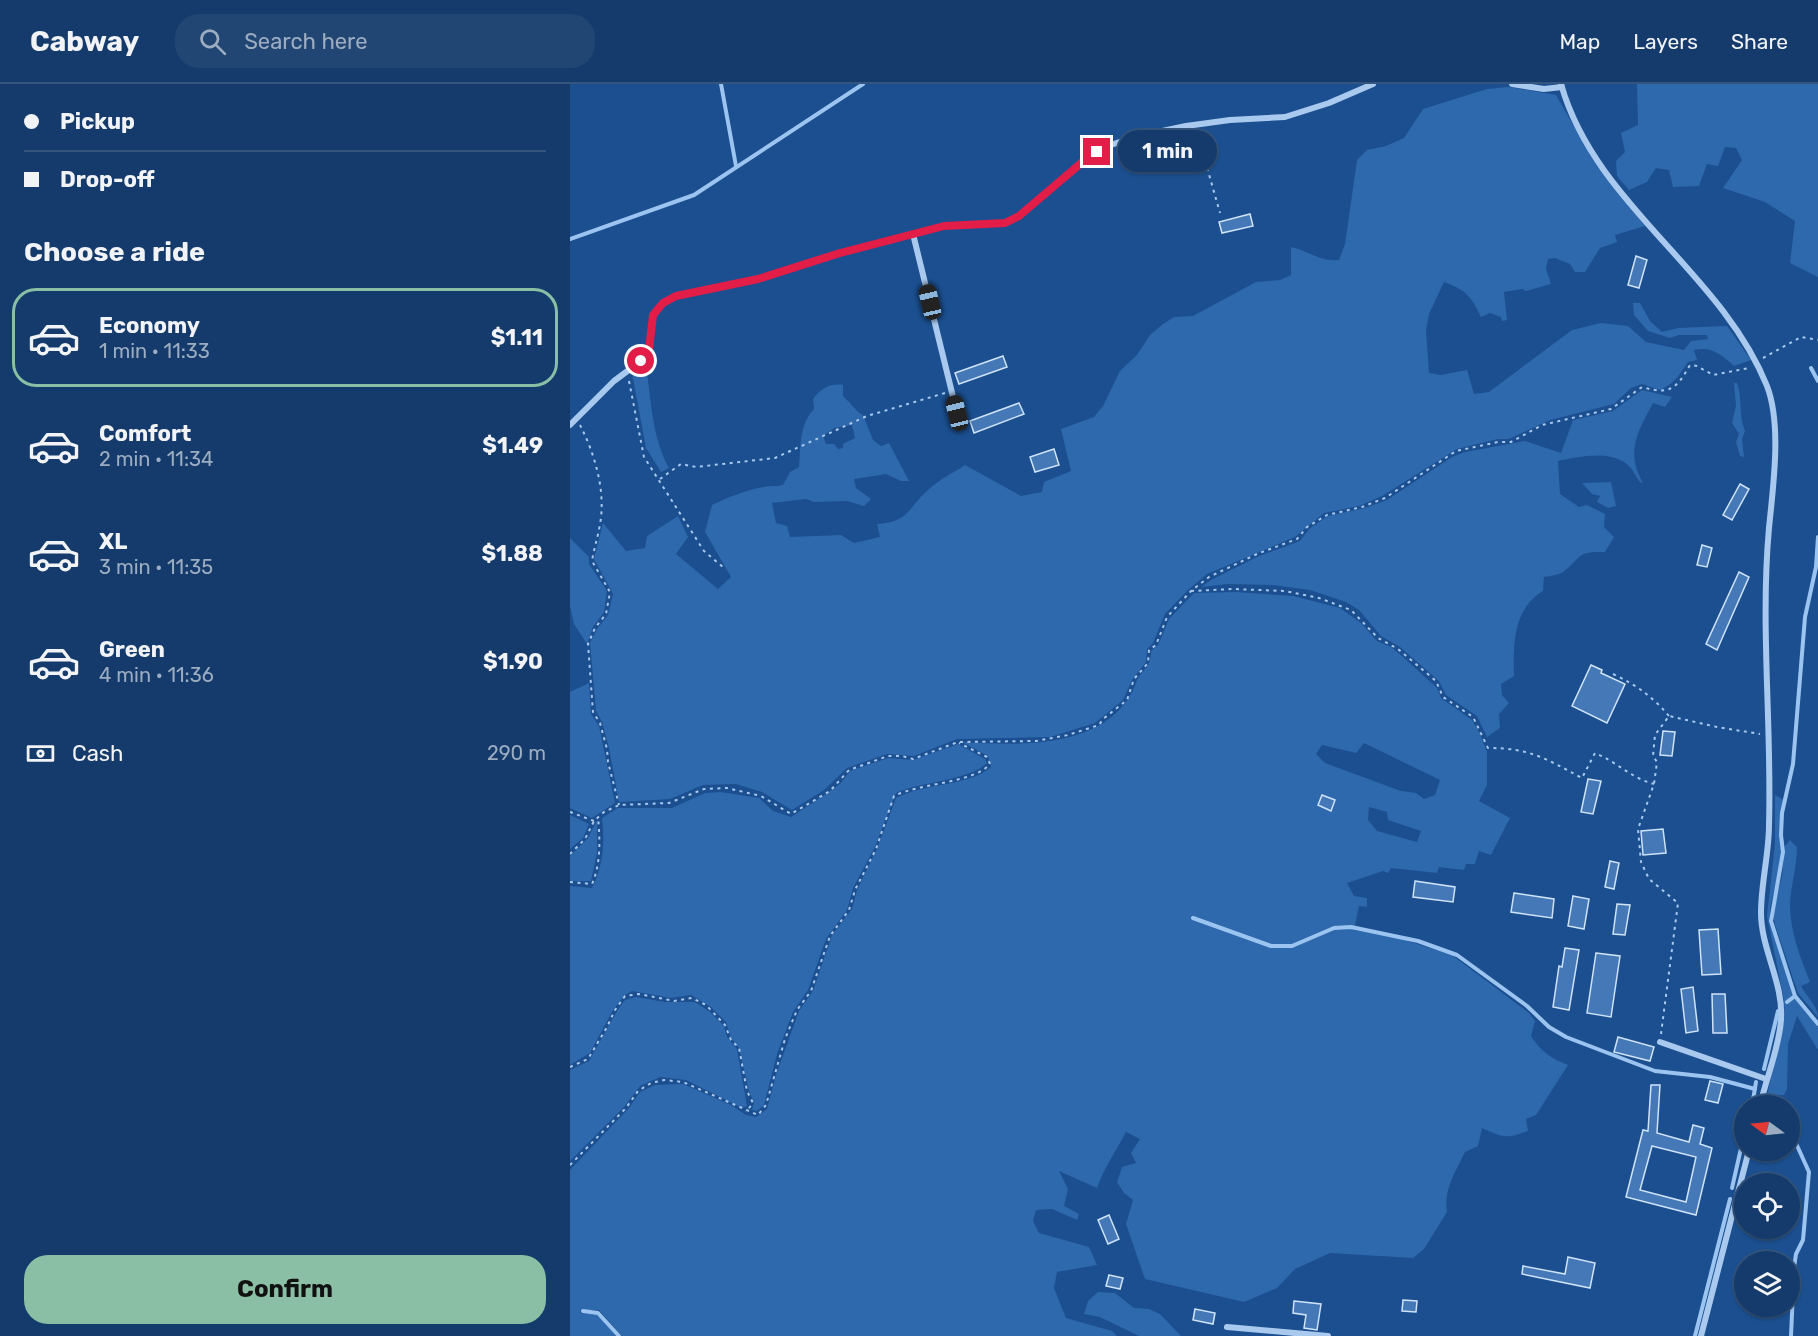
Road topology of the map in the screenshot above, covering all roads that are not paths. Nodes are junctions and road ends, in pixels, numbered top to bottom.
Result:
1 (1372, 84) edge
2 (1512, 84) edge
3 (1562, 86) edge
4 (914, 234) junction
5 (957, 413) dead end
6 (570, 424) edge
7 (1660, 1042) road end
8 (1766, 1078) junction
9 (1762, 1095) edge
10 (1746, 1161) edge
11 (1227, 1327) dead end
12 (1328, 1336) edge
13 (1701, 1336) edge

1 - 4 street
2 - 3 street
3 - 8 street
4 - 5 street
4 - 6 street
7 - 8 street
8 - 9 street
10 - 13 street
11 - 12 street

